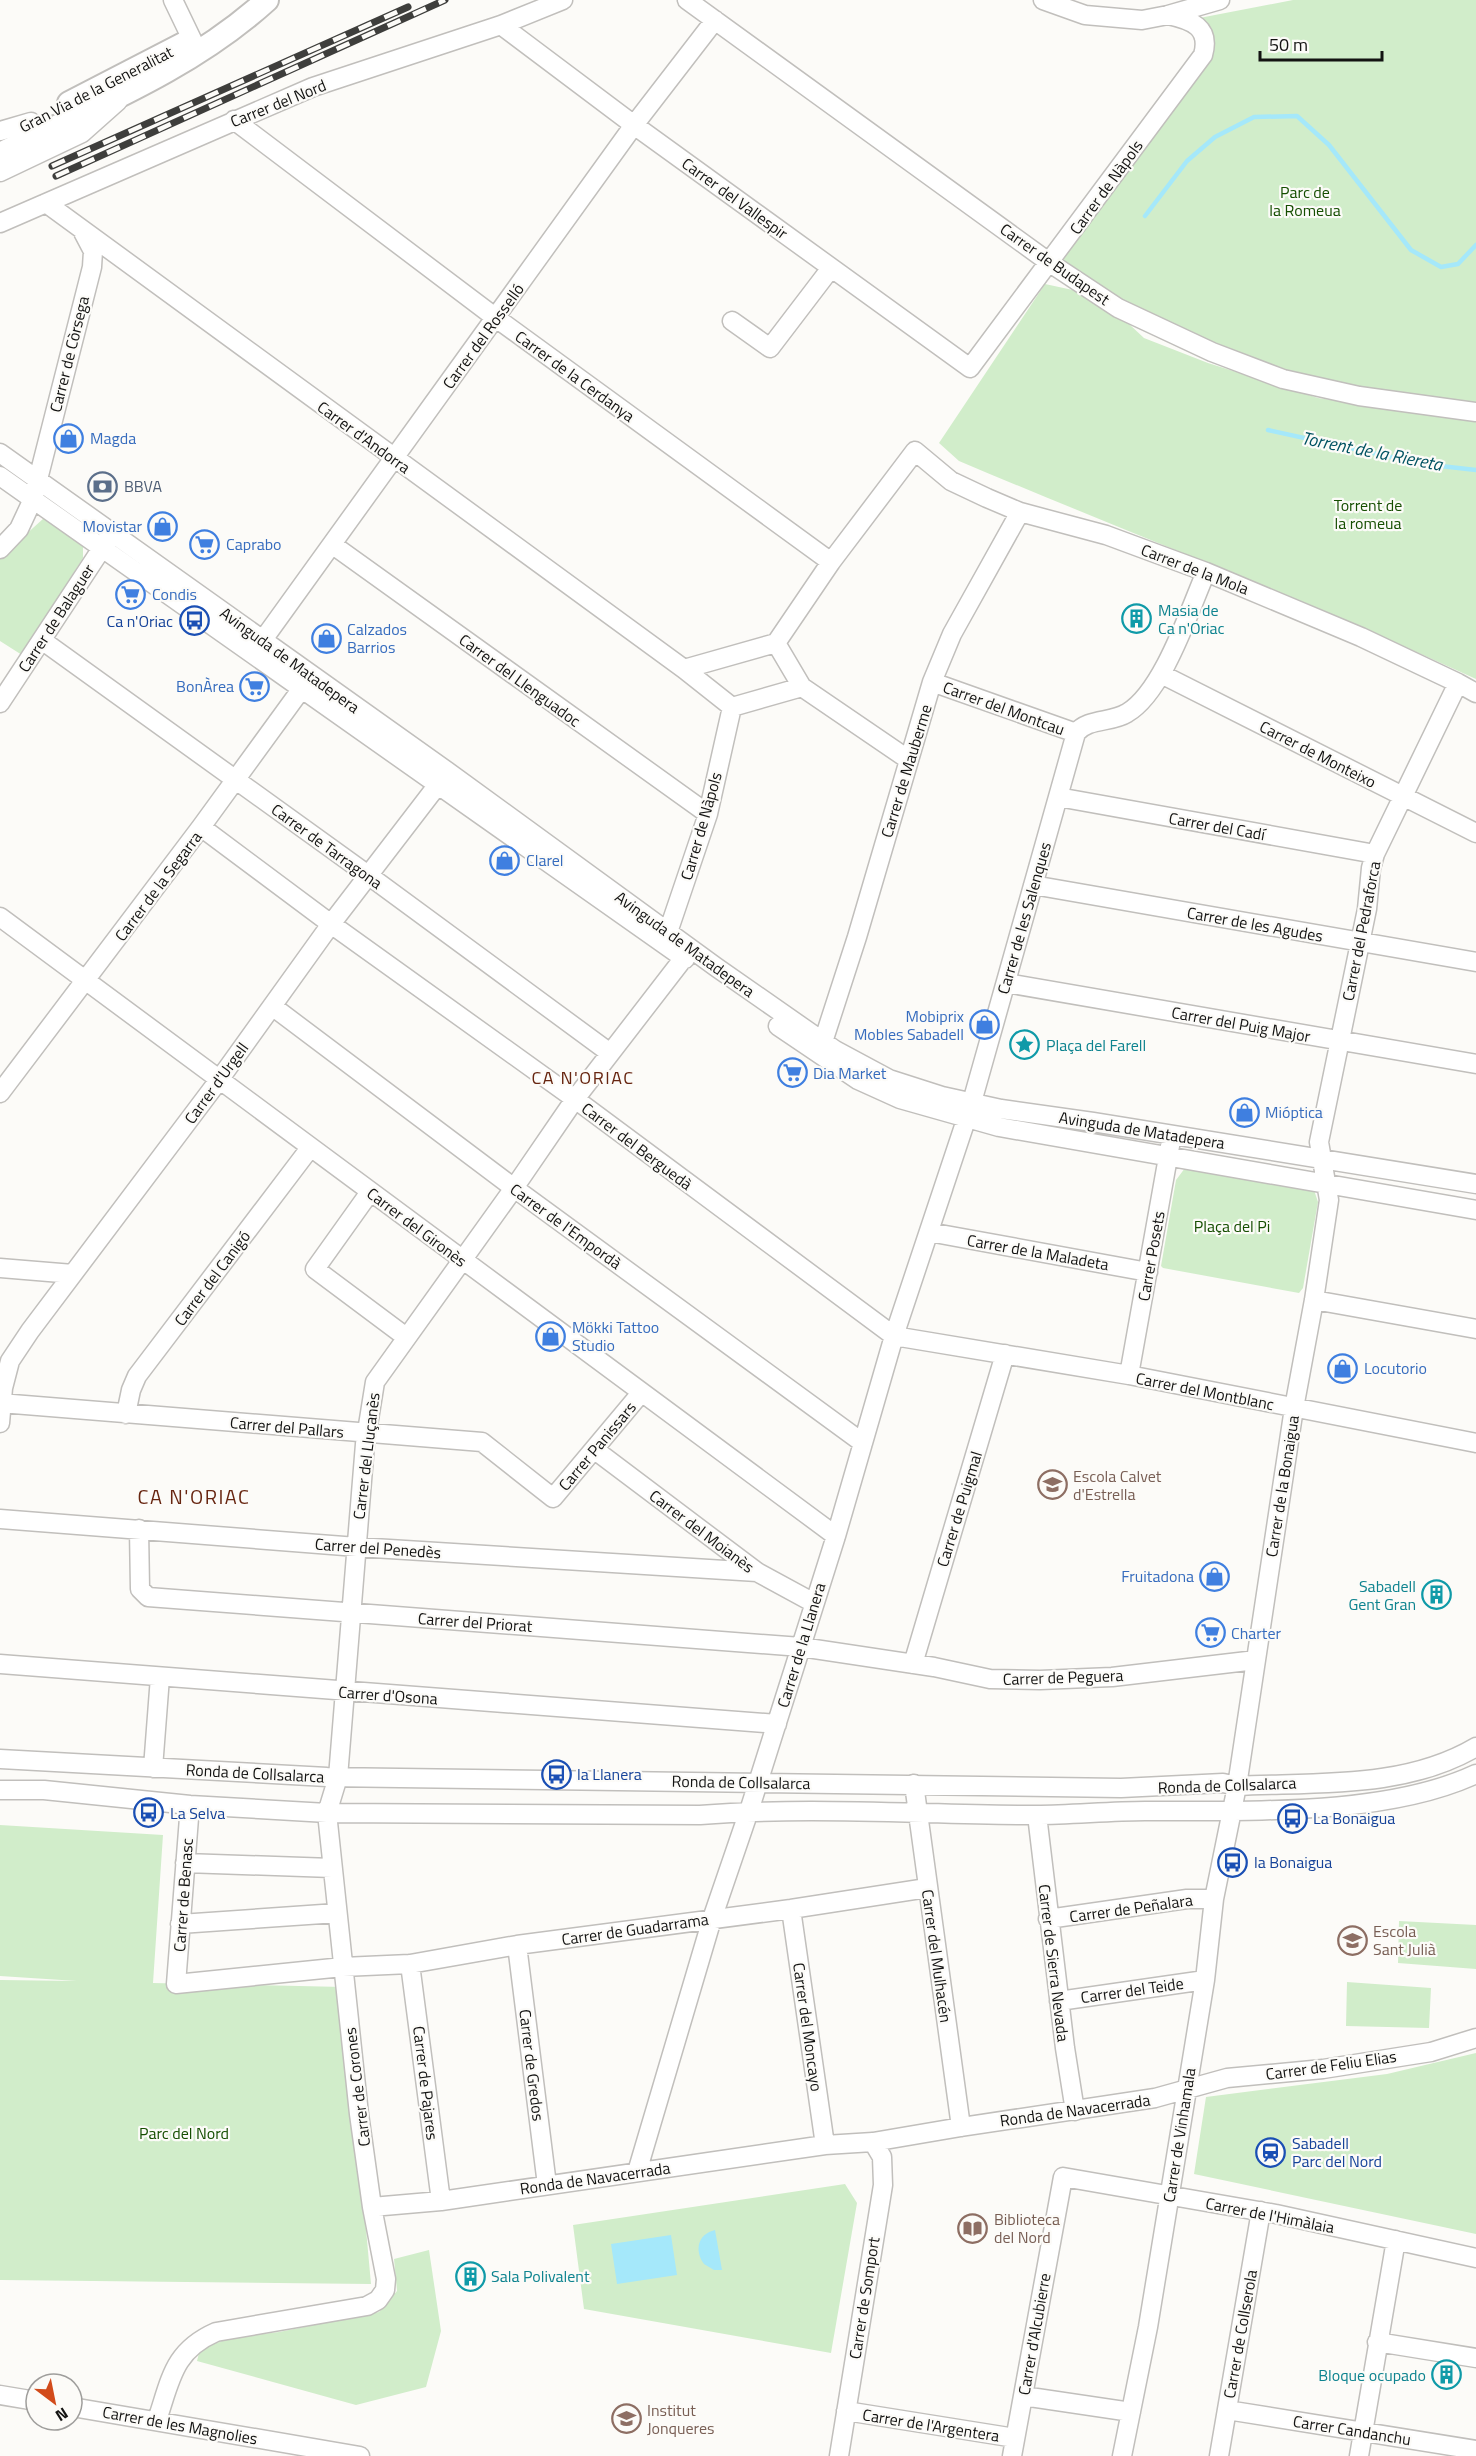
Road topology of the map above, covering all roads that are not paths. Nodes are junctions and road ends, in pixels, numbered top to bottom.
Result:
1 (173, 0) edge
2 (250, 0) edge
3 (267, 0) edge
4 (563, 0) edge
5 (687, 0) edge
6 (1043, 0) edge
7 (1220, 0) edge
8 (1168, 15) junction
9 (715, 20) junction
10 (501, 25) junction
11 (195, 45) junction
12 (125, 95) junction
13 (234, 120) junction
14 (31, 122) junction
15 (634, 125) junction
16 (0, 131) edge
17 (0, 140) edge
18 (0, 154) edge
19 (0, 172) edge
20 (46, 204) junction
21 (0, 223) edge
22 (82, 230) junction
23 (1050, 263) junction
24 (831, 268) junction
25 (496, 318) junction
26 (732, 321) dead end
27 (970, 368) joint
28 (1476, 412) edge
29 (0, 453) edge
30 (395, 459) junction
31 (0, 476) edge
32 (37, 479) junction
33 (33, 499) junction
34 (1020, 512) junction
35 (107, 540) junction
36 (333, 545) junction
37 (0, 549) edge
38 (831, 562) junction
39 (1206, 572) junction
40 (43, 641) junction
41 (776, 643) junction
42 (258, 647) junction
43 (684, 669) junction
44 (1161, 674) junction
45 (306, 682) junction
46 (932, 682) junction
47 (1458, 682) junction
48 (802, 687) junction
49 (1476, 693) edge
50 (0, 704) edge
51 (732, 706) junction
52 (1076, 734) junction
53 (909, 760) junction
54 (442, 778) junction
55 (236, 780) junction
56 (1402, 796) junction
57 (1058, 797) junction
58 (708, 814) junction
59 (201, 827) junction
60 (1476, 833) edge
61 (1375, 854) junction
62 (368, 875) junction
63 (1033, 885) junction
64 (0, 917) edge
65 (331, 924) junction
66 (666, 938) junction
67 (1360, 942) junction
68 (685, 952) junction
69 (1476, 962) edge
70 (86, 981) junction
71 (1006, 983) junction
72 (272, 1006) junction
73 (823, 1042) junction
74 (1340, 1042) junction
75 (610, 1053) junction
76 (1476, 1064) edge
77 (219, 1080) junction
78 (0, 1093) edge
79 (575, 1099) junction
80 (970, 1110) junction
81 (1172, 1136) junction
82 (310, 1148) junction
83 (1168, 1156) junction
84 (1321, 1159) junction
85 (1325, 1184) junction
86 (1476, 1184) edge
87 (514, 1188) junction
88 (370, 1192) junction
89 (1476, 1210) edge
90 (928, 1232) junction
91 (462, 1261) junction
92 (0, 1268) edge
93 (1148, 1272) junction
94 (73, 1274) junction
95 (1314, 1300) junction
96 (1476, 1329) edge
97 (894, 1336) junction
98 (406, 1337) junction
99 (1005, 1353) junction
100 (1129, 1375) junction
101 (641, 1393) junction
102 (1, 1403) edge
103 (1294, 1408) junction
104 (126, 1414) junction
105 (0, 1423) edge
106 (366, 1433) junction
107 (863, 1443) junction
108 (1476, 1443) edge
109 (595, 1450) junction
110 (553, 1498) joint
111 (0, 1519) edge
112 (139, 1529) junction
113 (836, 1536) junction
114 (357, 1547) junction
115 (757, 1572) junction
116 (814, 1603) junction
117 (351, 1613) junction
118 (801, 1647) junction
119 (1256, 1660) junction
120 (0, 1664) edge
121 (913, 1664) junction
122 (160, 1677) junction
123 (345, 1692) junction
124 (777, 1724) junction
125 (1471, 1749) edge
126 (0, 1759) edge
127 (153, 1768) junction
128 (1476, 1775) edge
129 (338, 1777) junction
130 (758, 1783) junction
131 (914, 1784) junction
132 (1237, 1785) junction
133 (0, 1790) edge
134 (190, 1805) junction
135 (749, 1811) junction
136 (1232, 1812) junction
137 (327, 1813) junction
138 (918, 1813) junction
139 (1037, 1815) junction
140 (185, 1863) junction
141 (332, 1868) junction
142 (927, 1888) junction
143 (1214, 1899) junction
144 (791, 1910) junction
145 (337, 1913) junction
146 (712, 1919) junction
147 (1048, 1919) junction
148 (180, 1924) junction
149 (517, 1945) junction
150 (410, 1964) junction
151 (343, 1967) junction
152 (1204, 1980) junction
153 (1059, 2001) junction
154 (1476, 2038) edge
155 (1187, 2091) junction
156 (1075, 2111) junction
157 (961, 2127) junction
158 (873, 2142) junction
159 (825, 2145) junction
160 (637, 2172) junction
161 (1063, 2177) joint
162 (547, 2185) junction
163 (1169, 2196) junction
164 (441, 2201) junction
165 (372, 2207) junction
166 (1261, 2211) junction
167 (1396, 2240) junction
168 (1476, 2258) edge
169 (1377, 2342) junction
170 (1476, 2358) edge
171 (0, 2395) edge
172 (1023, 2396) junction
173 (24, 2399) edge
174 (84, 2409) edge
175 (1227, 2410) junction
176 (846, 2411) junction
177 (1131, 2412) junction
178 (157, 2420) junction
179 (1363, 2431) junction
180 (1014, 2447) edge
181 (1476, 2450) edge
182 (360, 2456) edge
183 (838, 2456) edge
184 (1122, 2456) edge
185 (1220, 2456) edge
186 (1359, 2456) edge

1 - 11 street
2 - 11 main road
3 - 11 main road
4 - 10 street, Carrer del Nord
5 - 9 street, Carrer de Budapest
6 - 8 street
7 - 8 street
8 - 23 street, Carrer de Nàpols
9 - 15 street, Carrer del Rosselló
9 - 23 street, Carrer de Budapest
10 - 13 street, Carrer del Nord
10 - 15 street, Carrer del Vallespir
11 - 12 main road, Gran Via de la Generalitat
11 - 14 main road, Gran Via de la Generalitat
12 - 18 main road, Gran Via de la Generalitat
12 - 19 street
13 - 20 street, Carrer del Nord
13 - 25 street, Carrer de la Cerdanya
14 - 16 street
14 - 17 main road, Gran Via de la Generalitat
15 - 24 street, Carrer del Vallespir
15 - 25 street, Carrer del Rosselló
20 - 21 street, Carrer del Nord
20 - 22 street, Carrer d'Andorra
22 - 30 street, Carrer d'Andorra
22 - 32 street, Carrer de Còrsega
23 - 27 street, Carrer de Nàpols
23 - 28 street, Carrer de Budapest
24 - 26 street
24 - 27 street, Carrer del Vallespir
25 - 30 street, Carrer del Rosselló
25 - 38 street, Carrer de la Cerdanya
29 - 32 street, Avinguda de Matadepera
30 - 36 street, Carrer del Rosselló
30 - 43 street, Carrer d'Andorra
31 - 33 street, Avinguda de Matadepera
32 - 33 street, Carrer de Còrsega
32 - 35 street, Avinguda de Matadepera
33 - 35 street, Avinguda de Matadepera
33 - 37 street, Carrer de Còrsega
34 - 38 street, Carrer de la Mola
34 - 39 street, Carrer de la Mola
34 - 46 street, Carrer de Mauberme
35 - 40 street, Carrer de Balaguer
35 - 42 street, Avinguda de Matadepera
36 - 42 street, Carrer del Rosselló
36 - 58 street, Carrer del Llenguadoc
38 - 41 street
39 - 44 street
39 - 47 street, Carrer de la Mola
40 - 50 street, Carrer de Balaguer
40 - 55 street, Carrer de Tarragona
41 - 43 street
41 - 48 street
42 - 45 street, Avinguda de Matadepera
43 - 51 street, Carrer d'Andorra
44 - 52 street
44 - 56 street, Carrer de Monteixo
45 - 54 street, Avinguda de Matadepera
45 - 55 street, Carrer de la Segarra
46 - 52 street, Carrer del Montcau
46 - 53 street, Carrer de Mauberme
47 - 49 street, Carrer de la Mola
47 - 56 street, Carrer del Pedraforca
48 - 51 street
48 - 53 street
51 - 58 street, Carrer de Nàpols
52 - 57 street, Carrer de les Salenques
53 - 73 street, Carrer de Mauberme
54 - 62 street, Carrer d'Urgell
54 - 66 street, Avinguda de Matadepera
55 - 59 street, Carrer de la Segarra
55 - 62 street, Carrer de Tarragona
56 - 60 street, Carrer de Monteixo
56 - 61 street, Carrer del Pedraforca
57 - 61 street, Carrer del Cadí
57 - 63 street, Carrer de les Salenques
58 - 66 street, Carrer de Nàpols
59 - 65 street, Carrer del Berguedà
59 - 70 street, Carrer de la Segarra
61 - 67 street, Carrer del Pedraforca
62 - 65 street, Carrer d'Urgell
62 - 75 street, Carrer de Tarragona
63 - 67 street, Carrer de les Agudes
63 - 71 street, Carrer de les Salenques
64 - 70 street, Carrer del Gironès
65 - 72 street, Carrer d'Urgell
65 - 79 street, Carrer del Berguedà
66 - 68 street, Avinguda de Matadepera
67 - 69 street, Carrer de les Agudes
67 - 74 street, Carrer del Pedraforca
68 - 73 street, Avinguda de Matadepera
68 - 75 street, Carrer del Lluçanès
68 - 80 street, Avinguda de Matadepera
70 - 77 street, Carrer del Gironès
70 - 78 street, Carrer de la Segarra
71 - 74 street, Carrer del Puig Major
71 - 80 street, Carrer de les Salenques
72 - 77 street, Carrer d'Urgell
72 - 87 street, Carrer de l'Empordà
73 - 80 street, Avinguda de Matadepera
74 - 76 street, Carrer del Puig Major
74 - 84 street, Carrer del Pedraforca
75 - 79 street, Carrer del Lluçanès
77 - 82 street, Carrer del Gironès
77 - 94 street, Carrer d'Urgell
79 - 87 street, Carrer del Lluçanès
79 - 97 street, Carrer del Berguedà
80 - 81 street, Avinguda de Matadepera
80 - 83 street, Avinguda de Matadepera
80 - 90 street, Carrer de la Llanera
81 - 83 street, Carrer Posets
81 - 84 street, Avinguda de Matadepera
82 - 88 street, Carrer del Gironès
82 - 104 street, Carrer del Canigó
83 - 85 street, Avinguda de Matadepera
83 - 93 street, Carrer Posets
84 - 85 street, Carrer de la Bonaigua
84 - 86 street, Avinguda de Matadepera
85 - 89 street, Avinguda de Matadepera
85 - 95 street, Carrer de la Bonaigua
87 - 91 street, Carrer del Lluçanès
87 - 107 street, Carrer de l'Empordà
88 - 91 street, Carrer del Gironès
88 - 98 street
90 - 93 street, Carrer de la Maladeta
90 - 97 street, Carrer de la Llanera
91 - 98 street, Carrer del Lluçanès
91 - 101 street, Carrer del Gironès
92 - 94 street
93 - 100 street, Carrer Posets
94 - 102 street, Carrer d'Urgell
95 - 96 street
95 - 103 street, Carrer de la Bonaigua
97 - 99 street, Carrer del Berguedà
97 - 107 street, Carrer de la Llanera
98 - 106 street, Carrer del Lluçanès
99 - 100 street, Carrer del Montblanc
99 - 121 street, Carrer de Puigmal
100 - 103 street, Carrer del Montblanc
101 - 109 street, Carrer Panissars
101 - 113 street, Carrer del Gironès
102 - 104 street, Carrer del Pallars
102 - 105 street, Carrer d'Urgell
103 - 108 street, Carrer del Montblanc
103 - 119 street, Carrer de la Bonaigua
104 - 106 street, Carrer del Pallars
106 - 110 street, Carrer del Pallars
106 - 114 street, Carrer del Lluçanès
107 - 113 street, Carrer de la Llanera
109 - 110 street, Carrer Panissars
109 - 115 street, Carrer del Moianès
111 - 112 street, Carrer del Penedès
112 - 114 street, Carrer del Penedès
112 - 117 street, Carrer del Priorat
113 - 116 street, Carrer de la Llanera
114 - 115 street, Carrer del Penedès
114 - 117 street, Carrer del Lluçanès
115 - 116 street, Carrer del Moianès
116 - 118 street, Carrer de la Llanera
117 - 118 street, Carrer del Priorat
117 - 123 street, Carrer del Lluçanès
118 - 121 street, Carrer de Peguera
118 - 124 street, Carrer de la Llanera
119 - 121 street, Carrer de Peguera
119 - 132 street, Carrer de la Bonaigua
120 - 122 street, Carrer d'Osona
122 - 123 street, Carrer d'Osona
122 - 127 street
123 - 124 street, Carrer d'Osona
123 - 129 street, Carrer del Lluçanès
124 - 130 street, Carrer de la Llanera
125 - 128 street
125 - 132 street, Ronda de Collsalarca
126 - 127 street, Ronda de Collsalarca
127 - 129 street, Ronda de Collsalarca
128 - 136 street, Ronda de Collsalarca
129 - 130 street, Ronda de Collsalarca
129 - 137 street, Carrer del Lluçanès
130 - 131 street, Ronda de Collsalarca
130 - 135 street, Carrer de la Llanera
131 - 132 street, Ronda de Collsalarca
131 - 138 street, Carrer del Mulhacén
132 - 136 street, Carrer de la Bonaigua
133 - 134 street, Ronda de Collsalarca
134 - 137 street, Ronda de Collsalarca
134 - 140 street, Carrer de Benasc
135 - 137 street, Ronda de Collsalarca
135 - 138 street, Ronda de Collsalarca
135 - 146 street, Carrer de la Llanera
136 - 139 street, Ronda de Collsalarca
136 - 143 street, Carrer de Vinhamala
137 - 141 street, Carrer de Corones
138 - 139 street, Ronda de Collsalarca
138 - 142 street, Carrer del Mulhacén
139 - 147 street, Carrer de Sierra Nevada
140 - 141 street
140 - 148 street, Carrer de Benasc
141 - 145 street, Carrer de Corones
142 - 144 street, Carrer de Guadarrama
142 - 157 street, Carrer del Mulhacén
143 - 147 street, Carrer de Peñalara
143 - 152 street, Carrer de Vinhamala
144 - 146 street, Carrer de Guadarrama
144 - 159 street, Carrer del Moncayo
145 - 148 street
145 - 151 street, Carrer de Corones
146 - 149 street, Carrer de Guadarrama
146 - 160 street, Carrer de la Llanera
147 - 153 street, Carrer de Sierra Nevada
148 - 151 street, Carrer de Benasc
149 - 150 street, Carrer de Guadarrama
149 - 162 street, Carrer de Gredos
150 - 151 street, Carrer de Guadarrama
150 - 164 street, Carrer de Pajares
151 - 165 street, Carrer de Corones
152 - 153 street, Carrer del Teide
152 - 155 street, Carrer de Vinhamala
153 - 156 street, Carrer de Sierra Nevada
154 - 155 street, Carrer de Feliu Elias
155 - 156 street, Ronda de Navacerrada
155 - 163 street, Carrer de Vinhamala
156 - 157 street, Ronda de Navacerrada
157 - 158 street, Ronda de Navacerrada
158 - 159 street, Ronda de Navacerrada
158 - 176 street, Carrer de Somport
159 - 160 street, Ronda de Navacerrada
160 - 162 street, Ronda de Navacerrada
161 - 163 street, Carrer de l'Himàlaia
161 - 172 street, Carrer d'Alcubierre
162 - 164 street, Ronda de Navacerrada
163 - 166 street, Carrer de l'Himàlaia
163 - 177 street, Carrer de Vinhamala
164 - 165 street, Ronda de Navacerrada
165 - 178 street
166 - 167 street, Carrer de l'Himàlaia
166 - 175 street, Carrer de Collserola
167 - 168 street, Carrer de l'Himàlaia
167 - 169 street
169 - 170 street
169 - 179 street
171 - 173 street
172 - 177 street
172 - 180 street, Carrer d'Alcubierre
174 - 178 street, Carrer de les Magnolies
175 - 179 street, Carrer Candanchu
175 - 185 street, Carrer de Collserola
176 - 180 street, Carrer de l'Argentera
176 - 183 street, Carrer de Somport
177 - 184 street, Carrer de Vinhamala
178 - 182 street, Carrer de les Magnolies
179 - 181 street, Carrer Candanchu
179 - 186 street

